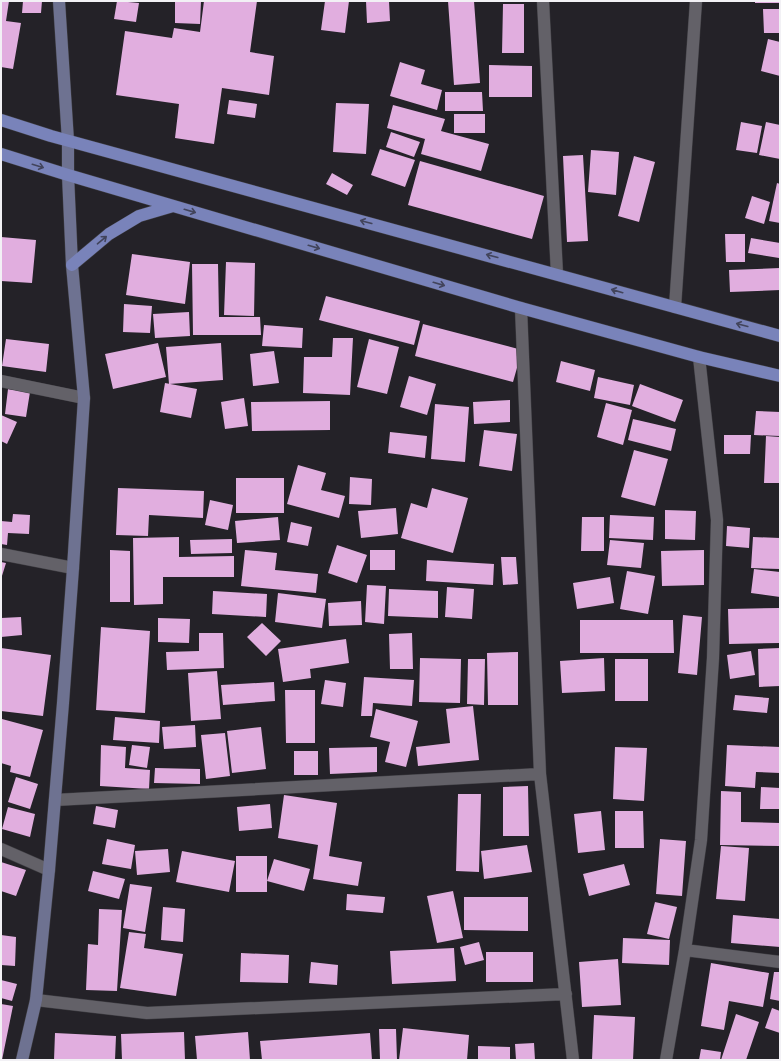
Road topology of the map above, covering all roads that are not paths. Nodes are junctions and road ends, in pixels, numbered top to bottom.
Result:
1 (59, 1) edge
2 (543, 1) edge
3 (696, 1) edge
4 (1, 120) edge
5 (68, 141) junction
6 (1, 154) edge
7 (68, 175) junction
8 (173, 206) junction
9 (72, 265) junction
10 (557, 274) junction
11 (676, 307) junction
12 (522, 308) junction
13 (780, 336) edge
14 (699, 357) junction
15 (780, 376) edge
16 (1, 381) edge
17 (84, 398) junction
18 (1, 554) edge
19 (74, 568) junction
20 (540, 774) junction
21 (55, 800) junction
22 (1, 848) edge
23 (49, 870) junction
24 (685, 950) junction
25 (780, 962) edge
26 (566, 994) junction
27 (36, 1000) junction
28 (22, 1060) edge
29 (573, 1060) edge
30 (666, 1060) edge

1 - 5 main road
2 - 10 street
3 - 11 street
4 - 5 main road
5 - 7 main road
10 -> 5 main road
6 -> 7 main road
7 - 8 main road
7 - 9 main road
9 -> 8 main road
8 -> 12 main road
9 - 17 main road
11 -> 10 main road
13 -> 11 main road
12 - 14 main road
12 - 20 street
14 - 15 main road
14 - 24 street
16 - 17 street
17 - 19 main road
18 - 19 street
19 - 21 main road
20 - 21 street
20 - 26 street
21 - 23 main road
22 - 23 street
23 - 27 main road
24 - 25 street
24 - 30 street
26 - 27 street
26 - 29 street
27 - 28 main road

